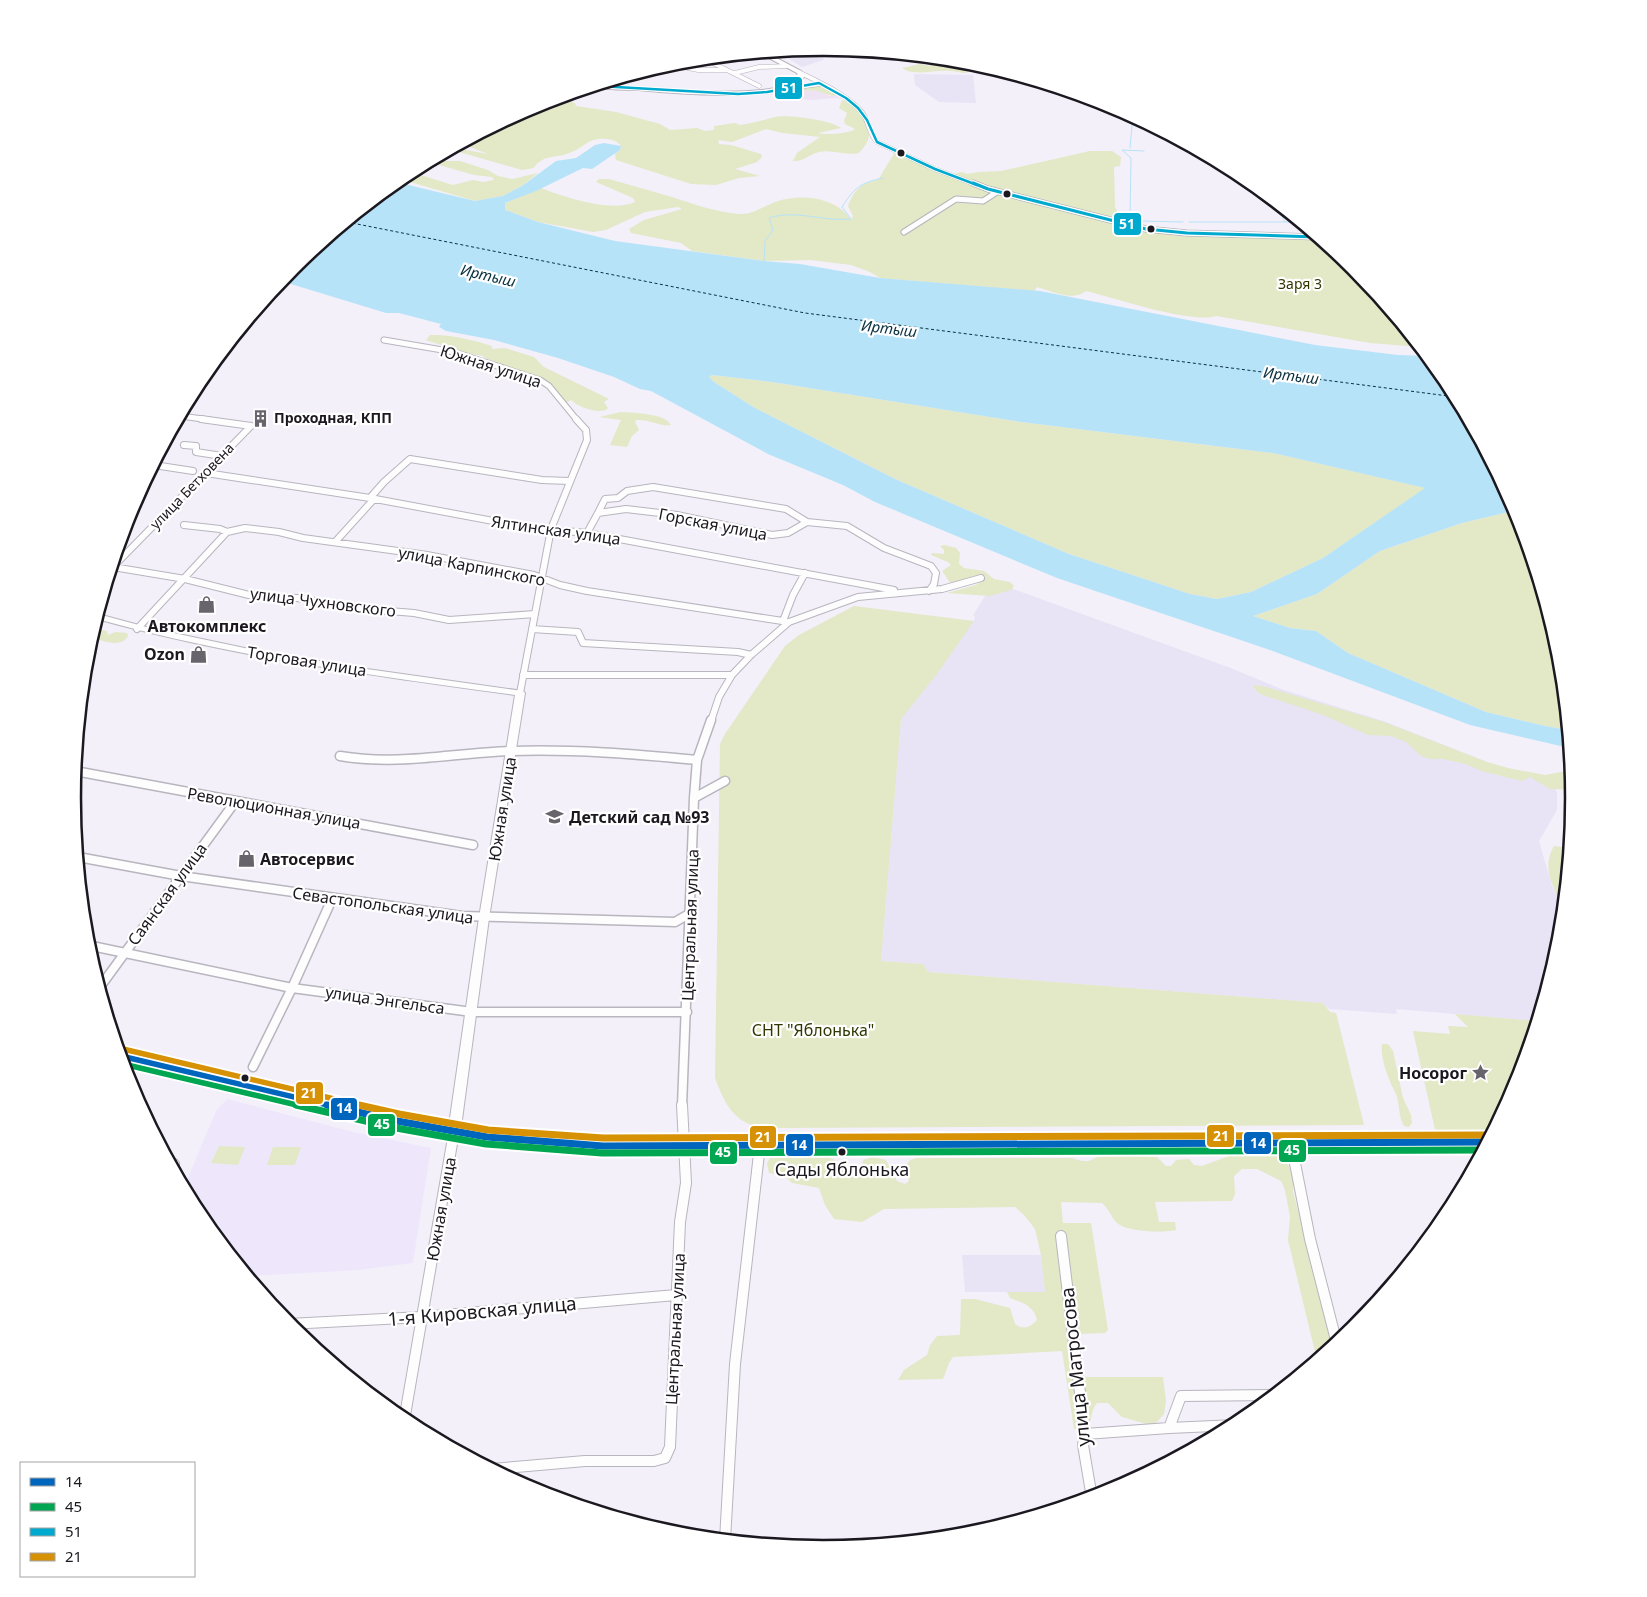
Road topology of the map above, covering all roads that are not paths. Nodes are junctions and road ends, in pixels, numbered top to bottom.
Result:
1 (772, 58) edge
2 (716, 65) edge
3 (787, 66) junction
4 (694, 69) edge
5 (727, 70) junction
6 (798, 72) junction
7 (735, 73) junction
8 (799, 81) junction
9 (816, 81) junction
10 (822, 84) junction
11 (759, 86) dead end
12 (615, 87) edge
13 (782, 89) junction
14 (997, 192) junction
15 (904, 232) dead end
16 (1309, 237) edge
17 (384, 340) dead end
18 (187, 417) edge
19 (184, 445) dead end
20 (222, 456) junction
21 (160, 466) edge
22 (193, 471) dead end
23 (206, 472) junction
24 (569, 481) junction
25 (372, 498) junction
26 (598, 513) junction
27 (807, 522) junction
28 (184, 525) dead end
29 (551, 529) junction
30 (227, 532) junction
31 (587, 533) junction
32 (336, 541) junction
33 (121, 560) edge
34 (118, 569) edge
35 (805, 573) junction
36 (981, 578) dead end
37 (185, 579) junction
38 (542, 579) junction
39 (929, 591) junction
40 (905, 592) junction
41 (535, 614) junction
42 (104, 619) edge
43 (786, 621) junction
44 (137, 629) junction
45 (532, 629) junction
46 (751, 655) junction
47 (523, 675) junction
48 (732, 675) junction
49 (520, 693) junction
50 (512, 750) junction
51 (340, 756) dead end
52 (696, 760) junction
53 (82, 772) edge
54 (725, 781) dead end
55 (694, 798) junction
56 (235, 802) junction
57 (473, 845) dead end
58 (84, 857) edge
59 (181, 876) junction
60 (332, 899) junction
61 (689, 914) junction
62 (484, 918) junction
63 (97, 947) edge
64 (125, 952) junction
65 (105, 981) edge
66 (292, 988) junction
67 (472, 1012) junction
68 (687, 1012) junction
69 (129, 1058) edge
70 (253, 1067) dead end
71 (454, 1132) junction
72 (1481, 1142) edge
73 (1291, 1143) junction
74 (684, 1146) junction
75 (760, 1146) junction
76 (1061, 1236) dead end
77 (676, 1295) junction
78 (422, 1316) junction
79 (299, 1323) edge
80 (1335, 1336) edge
81 (1264, 1395) edge
82 (406, 1412) edge
83 (1220, 1426) edge
84 (1169, 1428) junction
85 (1085, 1434) junction
86 (504, 1468) edge
87 (1091, 1490) edge
88 (725, 1534) edge

1 - 3 main road
2 - 5 street
3 - 6 main road
3 - 7 street
4 - 5 street
5 - 7 street
6 - 8 main road
6 - 9 street
7 - 11 street
8 - 9 street
8 - 13 main road
9 - 10 street
10 - 13 street
10 - 14 street
12 - 13 main road
14 - 15 street
14 - 16 street
17 - 24 street, Южная улица
18 - 20 street, улица Бетховена
19 - 20 street
20 - 23 street, улица Бетховена
21 - 22 street
23 - 25 street, Ялтинская улица
23 - 33 street, улица Бетховена
24 - 25 street
24 - 29 street, Южная улица
25 - 29 street, Ялтинская улица
25 - 32 street
26 - 27 street, Горская улица
26 - 27 street
26 - 31 street
27 - 39 street
28 - 30 street, улица Карпинского
29 - 31 street, Ялтинская улица
29 - 38 street, Южная улица
30 - 32 street, улица Карпинского
30 - 37 street
31 - 35 street, Ялтинская улица
32 - 38 street, улица Карпинского
34 - 37 street, улица Чухновского
35 - 40 street, Ялтинская улица
35 - 43 street
36 - 39 street, Центральная улица
37 - 41 street, улица Чухновского
37 - 44 street
38 - 41 street, Южная улица
38 - 43 street, улица Карпинского
39 - 40 street, Центральная улица
40 - 43 street, Центральная улица
41 - 45 street, Южная улица
42 - 44 main road, Торговая улица
43 - 46 street, Центральная улица
44 - 49 main road, Торговая улица
45 - 46 street
45 - 47 street, Южная улица
46 - 48 street, Центральная улица
47 - 48 street
47 - 49 street, Южная улица
48 - 52 street, Центральная улица
49 - 50 main road, Южная улица
50 - 51 street
50 - 52 street
50 - 62 main road, Южная улица
52 - 55 street, Центральная улица
53 - 56 street, Революционная улица
54 - 55 street
55 - 61 street, Центральная улица
56 - 57 street, Революционная улица
56 - 59 street, Саянская улица
58 - 59 street, Севастопольская улица
59 - 60 street, Севастопольская улица
59 - 64 street, Саянская улица
60 - 62 street, Севастопольская улица
60 - 66 street
61 - 62 street, Севастопольская улица
61 - 68 street, Центральная улица
62 - 67 main road, Южная улица
63 - 64 street, улица Энгельса
64 - 65 street, Саянская улица
64 - 66 street, улица Энгельса
66 - 67 street, улица Энгельса
66 - 70 street
67 - 68 street, улица Энгельса
67 - 71 main road, Южная улица
68 - 74 street, Центральная улица
69 - 71 main road
71 - 74 main road
71 - 78 street, Южная улица
72 - 73 main road
73 - 75 main road
73 - 80 street
74 - 75 main road
74 - 77 street, Центральная улица
75 - 88 street
76 - 85 street, улица Матросова
77 - 78 street, 1-я Кировская улица
77 - 86 street, Центральная улица
78 - 79 street, 1-я Кировская улица
78 - 82 street, Южная улица
81 - 84 street
83 - 84 street
84 - 85 street
85 - 87 street, улица Матросова

